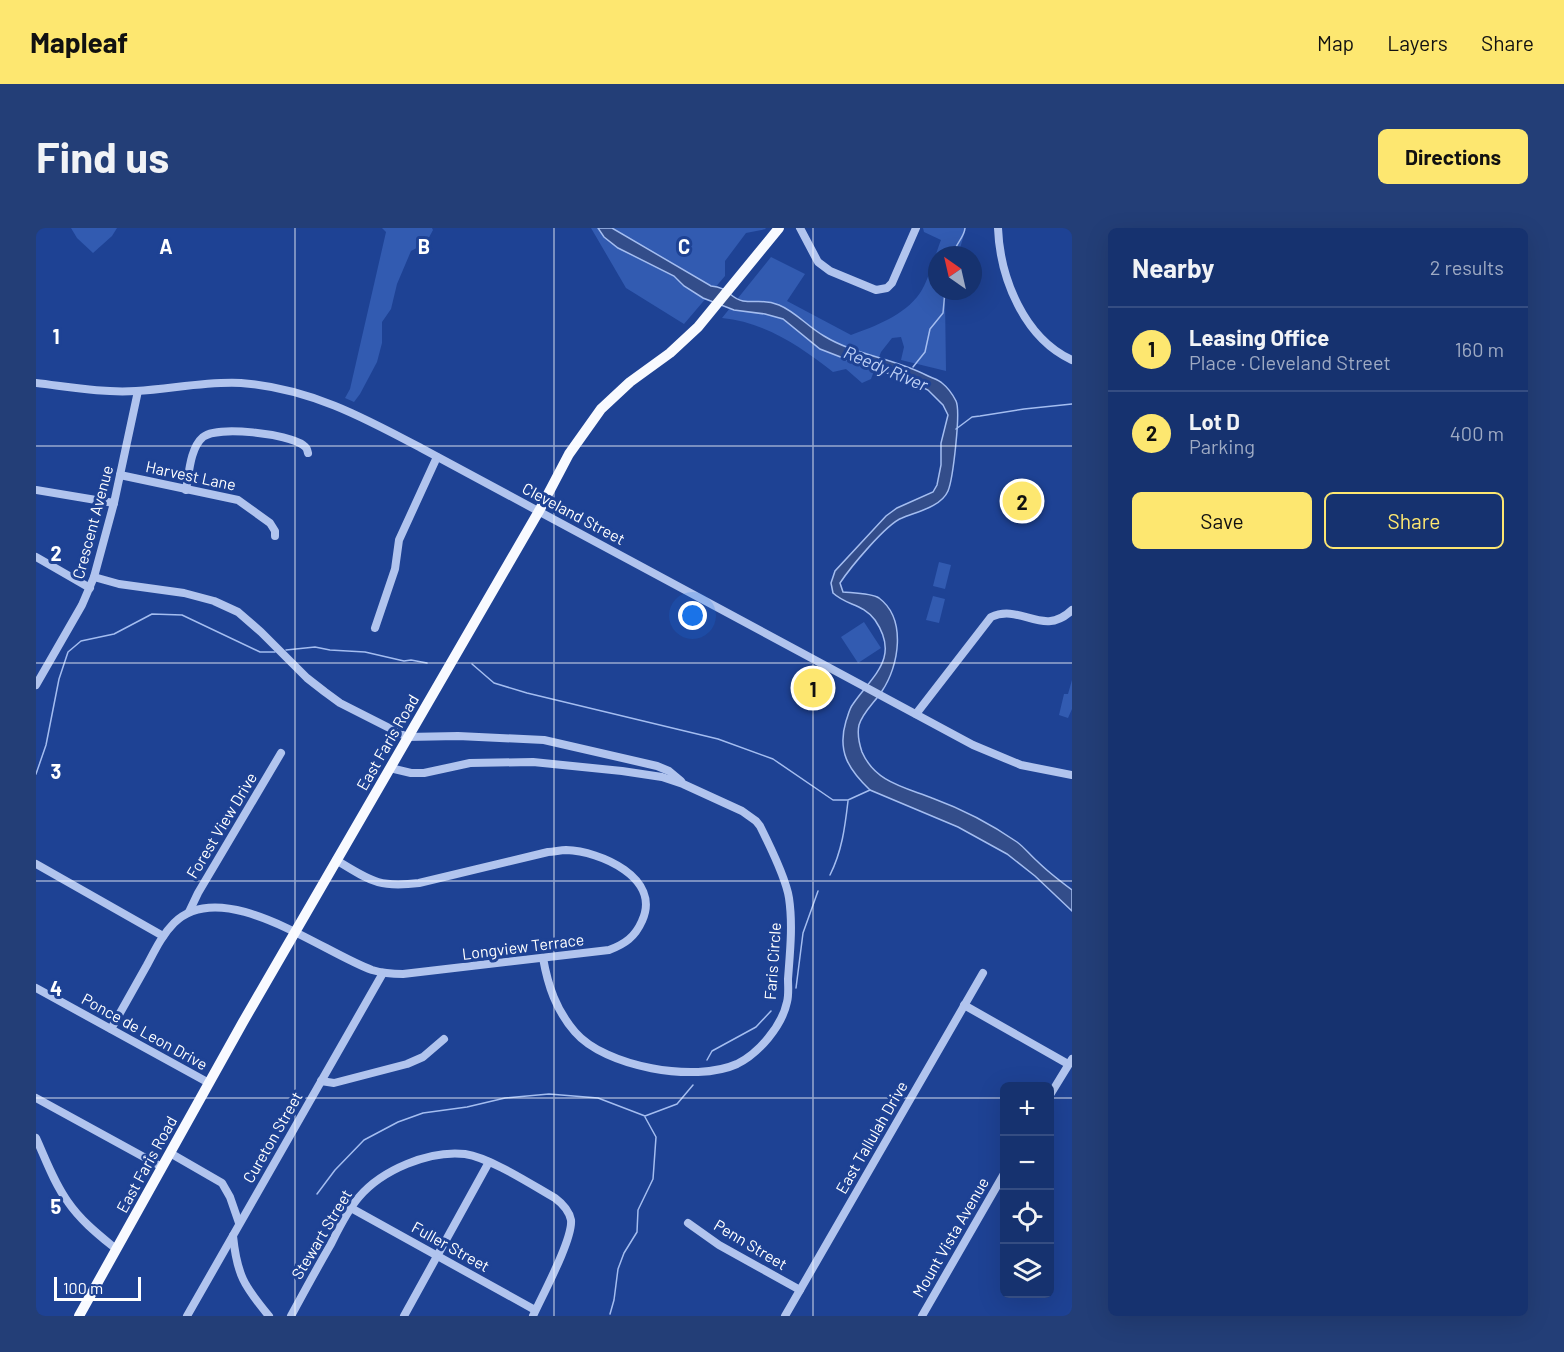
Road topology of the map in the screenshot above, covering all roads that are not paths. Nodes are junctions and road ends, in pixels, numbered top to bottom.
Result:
1 (779, 228) edge
2 (800, 228) edge
3 (916, 228) edge
4 (998, 228) edge
5 (1072, 360) edge
6 (36, 383) edge
7 (138, 391) junction
8 (308, 453) dead end
9 (437, 457) junction
10 (120, 475) junction
11 (36, 490) edge
12 (186, 490) junction
13 (114, 503) junction
14 (539, 511) junction
15 (275, 536) dead end
16 (36, 558) edge
17 (94, 577) junction
18 (90, 588) junction
19 (1072, 610) edge
20 (375, 628) dead end
21 (36, 685) edge
22 (916, 714) junction
23 (407, 737) junction
24 (281, 753) dead end
25 (390, 768) junction
26 (1072, 775) edge
27 (683, 784) junction
28 (336, 860) junction
29 (36, 864) edge
30 (189, 912) junction
31 (296, 931) junction
32 (163, 936) junction
33 (543, 958) junction
34 (383, 973) junction
35 (983, 973) dead end
36 (36, 988) edge
37 (964, 1005) junction
38 (111, 1029) junction
39 (444, 1039) dead end
40 (1070, 1061) edge
41 (321, 1081) junction
42 (209, 1083) junction
43 (1054, 1088) edge
44 (36, 1098) edge
45 (36, 1138) edge
46 (170, 1153) junction
47 (489, 1162) junction
48 (162, 1167) junction
49 (1000, 1182) edge
50 (351, 1208) junction
51 (239, 1223) junction
52 (688, 1223) dead end
53 (233, 1235) junction
54 (116, 1249) junction
55 (438, 1257) junction
56 (800, 1290) junction
57 (534, 1313) edge
58 (786, 1315) edge
59 (79, 1316) edge
60 (187, 1316) edge
61 (269, 1316) edge
62 (291, 1316) edge
63 (404, 1316) edge
64 (922, 1316) edge

1 - 14 main road, East Faris Road
2 - 3 street
4 - 5 street
6 - 7 street, Cleveland Street
7 - 9 street, Cleveland Street
7 - 10 street, Crescent Avenue
8 - 12 street
9 - 14 street, Cleveland Street
9 - 20 street
10 - 12 street, Harvest Lane
10 - 13 street, Crescent Avenue
11 - 13 street
12 - 15 street, Harvest Lane
13 - 17 street, Crescent Avenue
14 - 22 street, Cleveland Street
14 - 23 main road, East Faris Road
16 - 18 street
17 - 18 street, Crescent Avenue
17 - 23 street
18 - 21 street, Crescent Avenue
19 - 22 street
22 - 26 street, Cleveland Street
23 - 25 main road, East Faris Road
23 - 27 street, Faris Circle
24 - 30 street, Forest View Drive
25 - 27 street, Faris Circle
25 - 28 main road, East Faris Road
27 - 33 street, Faris Circle
28 - 31 main road, East Faris Road
28 - 33 street, Longview Terrace
29 - 32 street
30 - 31 street, Longview Terrace
30 - 32 street
31 - 34 street, Longview Terrace
31 - 42 main road, East Faris Road
32 - 38 street
33 - 34 street, Longview Terrace
34 - 41 street, Cureton Street
35 - 37 street, East Tallulah Drive
36 - 38 street, Ponce de Leon Drive
37 - 40 street
37 - 56 street, East Tallulah Drive
38 - 42 street, Ponce de Leon Drive
39 - 41 street
40 - 43 street
41 - 51 street, Cureton Street
42 - 46 main road, East Faris Road
44 - 48 street
45 - 54 street
46 - 48 main road, East Faris Road
46 - 51 street
47 - 50 street, Stewart Street
47 - 55 street
47 - 57 street, Stewart Street
48 - 54 main road, East Faris Road
49 - 64 street, Mount Vista Avenue
50 - 55 street, Fuller Street
50 - 62 street, Stewart Street
51 - 53 street, Cureton Street
52 - 56 street, Penn Street
53 - 60 street, Cureton Street
53 - 61 street
54 - 59 main road, East Faris Road
55 - 57 street, Fuller Street
55 - 63 street
56 - 58 street, East Tallulah Drive

